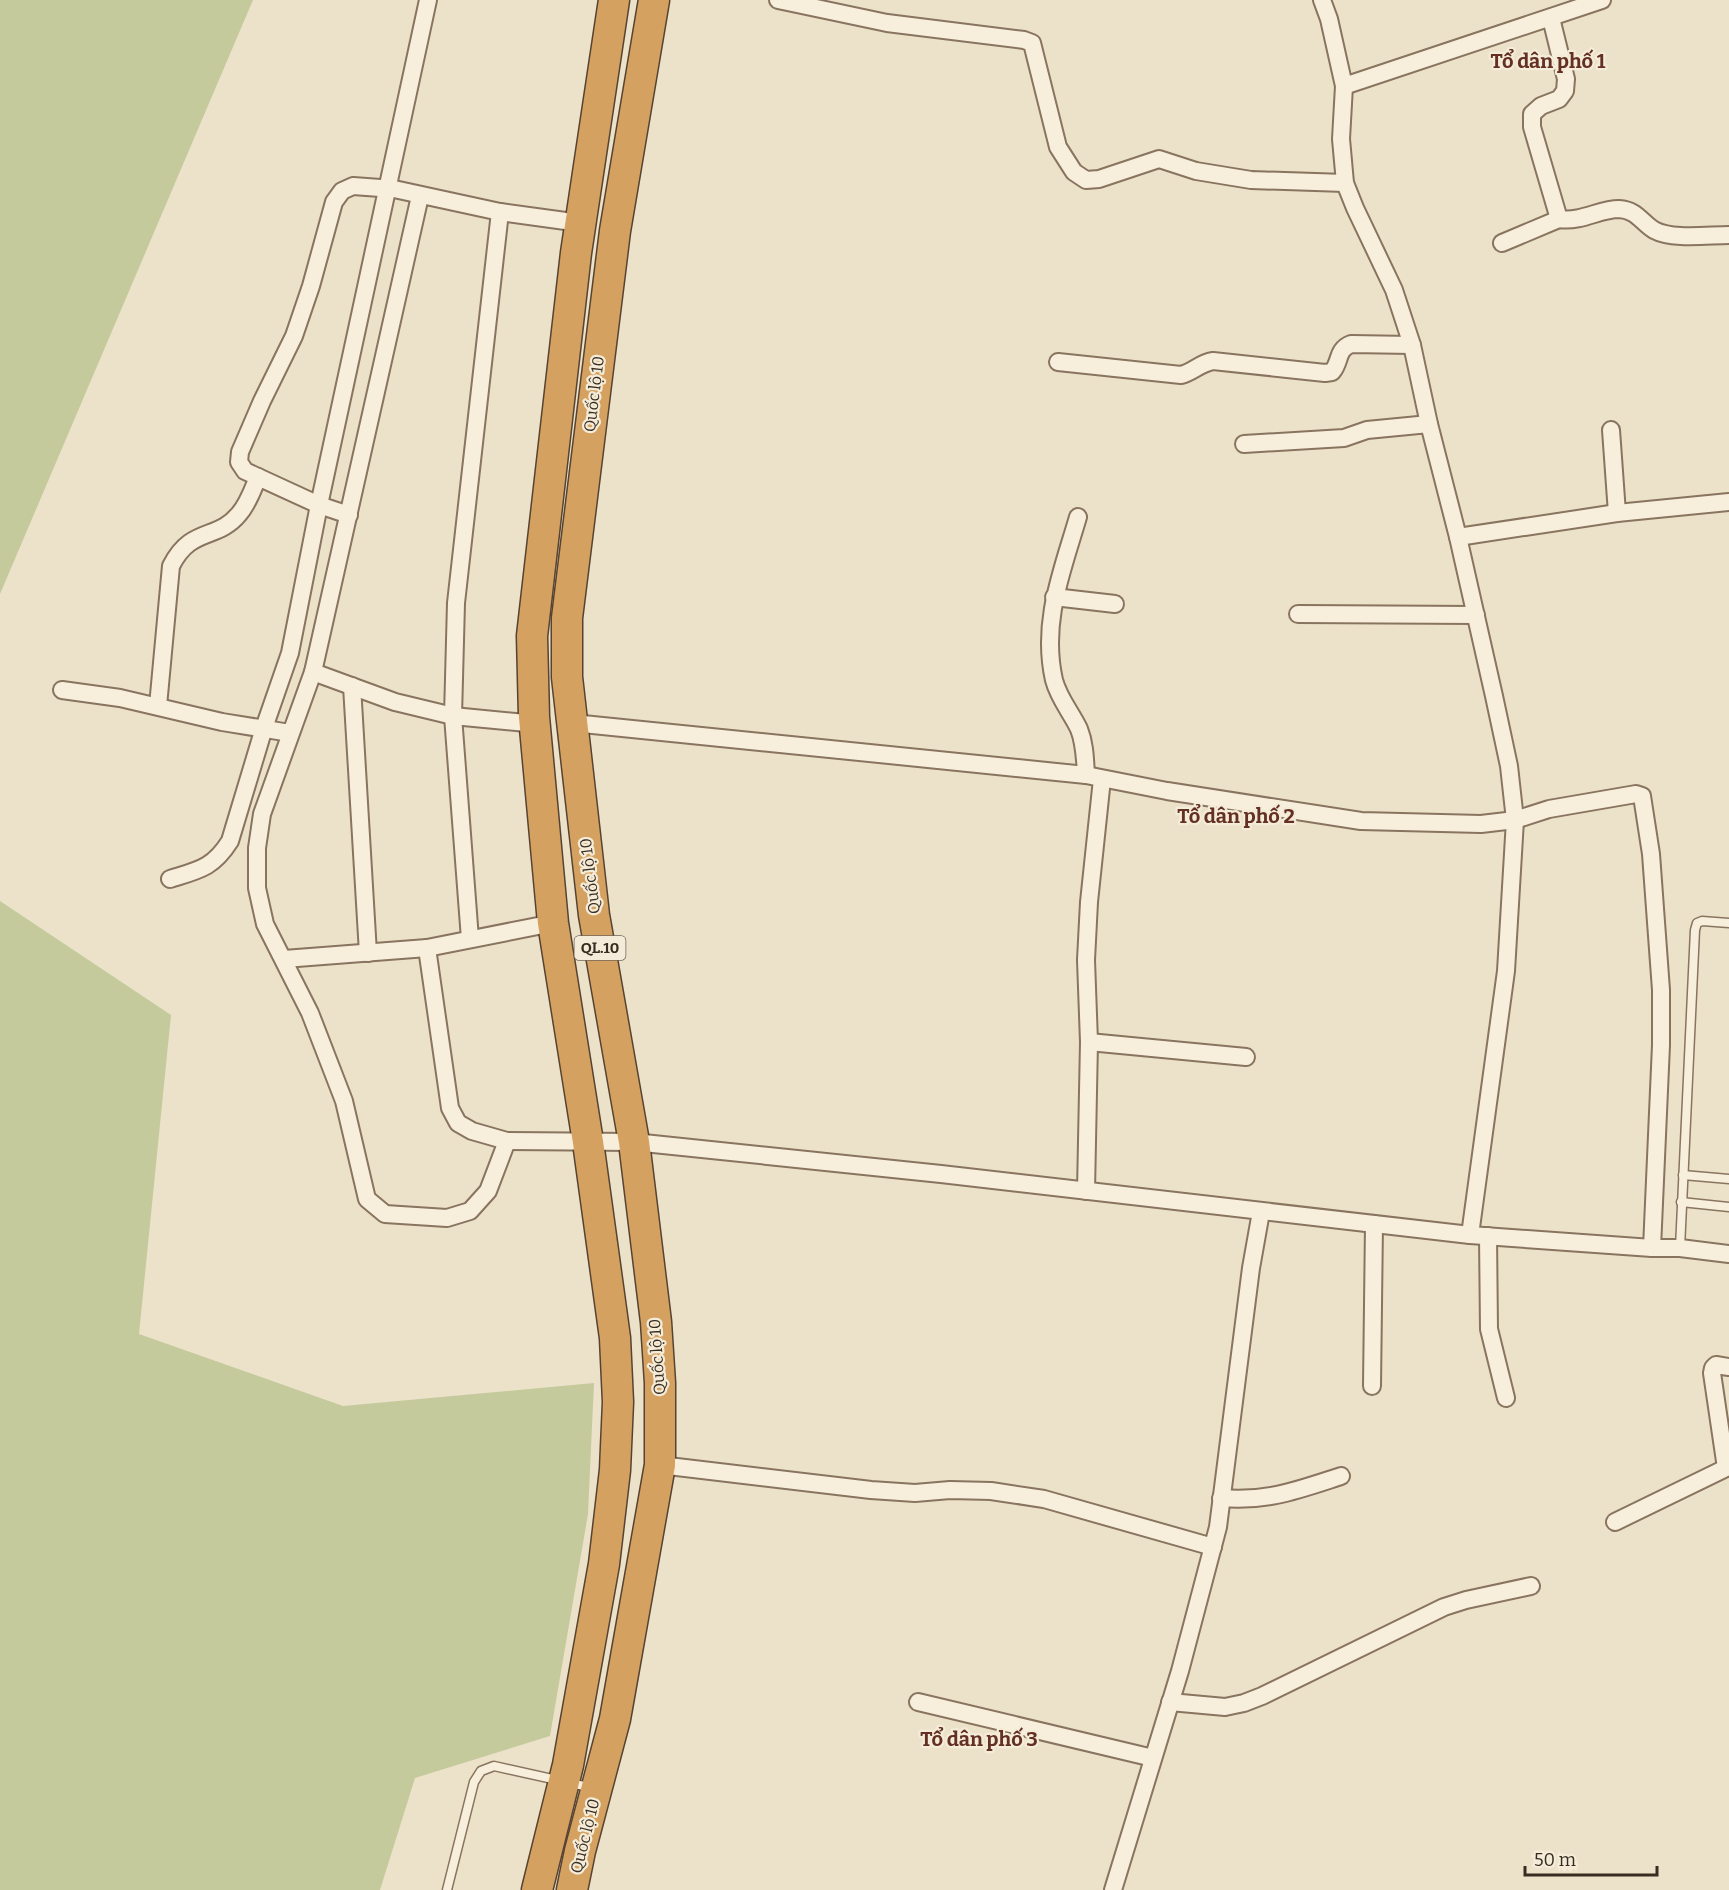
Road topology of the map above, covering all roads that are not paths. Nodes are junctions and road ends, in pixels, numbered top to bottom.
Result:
1 (428, 0) edge
2 (614, 0) edge
3 (654, 0) edge
4 (778, 0) edge
5 (1322, 0) edge
6 (1602, 0) edge
7 (1551, 18) junction
8 (1344, 86) junction
9 (1345, 183) junction
10 (403, 192) junction
11 (500, 212) junction
12 (1558, 219) junction
13 (580, 223) junction
14 (1729, 235) edge
15 (1502, 243) dead end
16 (1413, 345) junction
17 (1058, 362) dead end
18 (1429, 424) junction
19 (1611, 430) dead end
20 (1244, 444) dead end
21 (258, 477) junction
22 (1729, 502) edge
23 (334, 510) junction
24 (1617, 513) junction
25 (1078, 518) dead end
26 (1458, 537) junction
27 (1054, 597) junction
28 (1114, 604) dead end
29 (313, 612) junction
30 (1298, 614) dead end
31 (1476, 615) junction
32 (313, 672) junction
33 (352, 686) junction
34 (62, 690) dead end
35 (158, 706) junction
36 (453, 716) junction
37 (573, 723) junction
38 (536, 724) junction
39 (278, 730) junction
40 (1094, 777) junction
41 (1515, 820) junction
42 (170, 879) dead end
43 (553, 923) junction
44 (1729, 923) edge
45 (470, 939) junction
46 (427, 948) junction
47 (368, 953) junction
48 (284, 959) junction
49 (1089, 1042) junction
50 (1246, 1057) dead end
51 (507, 1141) junction
52 (588, 1142) junction
53 (634, 1142) junction
54 (1683, 1175) junction
55 (1729, 1179) edge
56 (1086, 1191) junction
57 (1681, 1202) junction
58 (1729, 1207) edge
59 (1261, 1212) junction
60 (1374, 1224) junction
61 (1470, 1234) junction
62 (1488, 1236) junction
63 (1652, 1248) junction
64 (1680, 1248) junction
65 (1729, 1254) edge
66 (1729, 1367) edge
67 (1372, 1386) dead end
68 (1506, 1398) dead end
69 (660, 1465) junction
70 (1341, 1476) dead end
71 (1221, 1498) junction
72 (1615, 1522) dead end
73 (1213, 1547) junction
74 (1531, 1586) dead end
75 (918, 1701) dead end
76 (1170, 1701) junction
77 (1153, 1758) junction
78 (564, 1781) junction
79 (597, 1789) junction
80 (447, 1890) edge
81 (537, 1890) edge
82 (572, 1890) edge
83 (1113, 1890) edge

1 - 10 street
2 - 13 highway, Quốc lộ 10 / QL.10
3 - 37 highway, Quốc lộ 10 / QL.10
4 - 9 street
5 - 8 street
6 - 7 street
7 - 8 street
7 - 12 street
8 - 9 street
9 - 16 street
10 - 11 street
10 - 21 street
10 - 23 street
10 - 23 street
11 - 13 street
11 - 36 street
12 - 14 street
12 - 15 street
13 - 38 highway, Quốc lộ 10 / QL.10
16 - 17 street
16 - 18 street
18 - 20 street
18 - 26 street
19 - 24 street
21 - 23 street
21 - 35 street
22 - 24 street
23 - 29 street
23 - 29 street
24 - 26 street
25 - 27 street
26 - 31 street
27 - 28 street
27 - 40 street
29 - 32 street
29 - 39 street
30 - 31 street
31 - 41 street
32 - 33 street
32 - 39 street
33 - 36 street
33 - 47 street
34 - 35 street
35 - 39 street
36 - 38 street
36 - 45 street
37 - 40 street
37 - 53 highway, Quốc lộ 10 / QL.10
38 - 43 highway, Quốc lộ 10 / QL.10
39 - 42 street
39 - 48 street
40 - 41 street
40 - 49 street
41 - 61 street
41 - 63 street
43 - 45 street
43 - 52 highway, Quốc lộ 10 / QL.10
44 - 54 lane
45 - 46 street
46 - 47 street
46 - 51 street
47 - 48 street
48 - 51 street
49 - 50 street
49 - 56 street
51 - 52 street
52 - 53 street
52 - 78 highway, Quốc lộ 10 / QL.10
53 - 56 street
53 - 69 highway, Quốc lộ 10 / QL.10
54 - 55 lane
54 - 57 lane
56 - 59 street
57 - 58 lane
57 - 64 lane
59 - 60 street
59 - 71 street
60 - 61 street
60 - 67 street
61 - 62 street
62 - 63 street
62 - 68 street
63 - 64 street
64 - 65 street
66 - 72 street
69 - 73 street
69 - 79 highway, Quốc lộ 10 / QL.10
70 - 71 street
71 - 73 street
73 - 76 street
74 - 76 street
75 - 77 street
76 - 77 street
77 - 83 street
78 - 79 lane
78 - 80 lane
78 - 81 highway, Quốc lộ 10 / QL.10
79 - 82 highway, Quốc lộ 10 / QL.10

